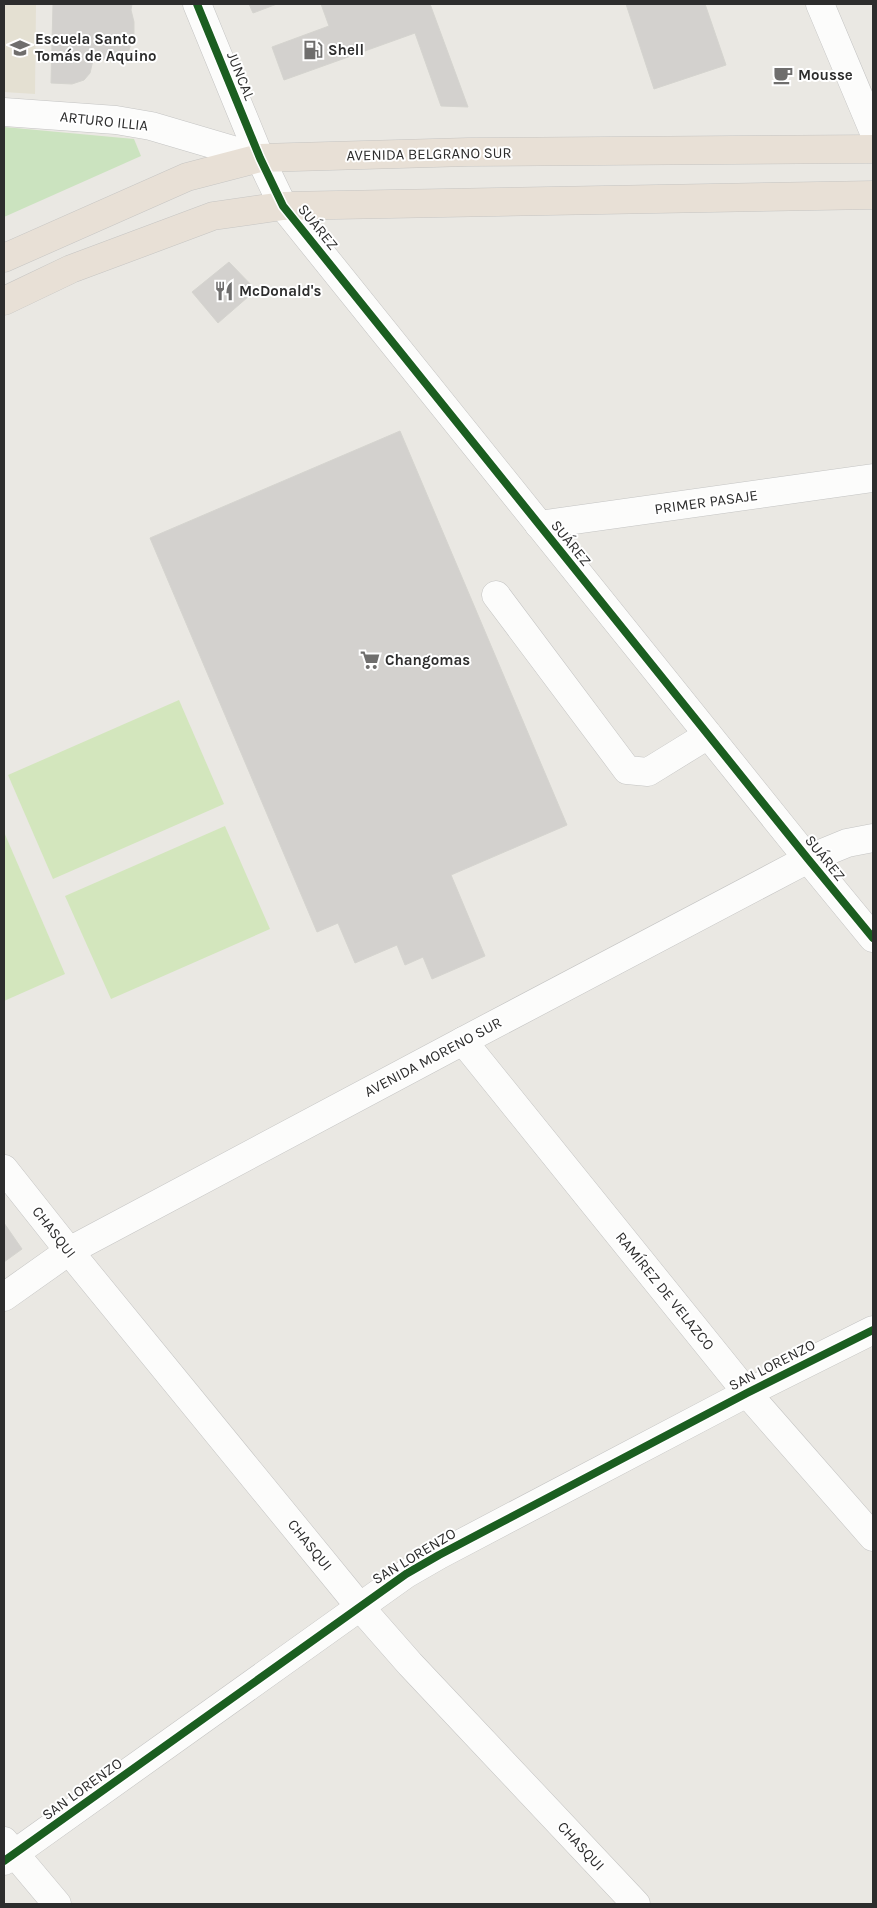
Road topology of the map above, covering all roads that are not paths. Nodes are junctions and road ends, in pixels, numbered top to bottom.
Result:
1 (197, 4) edge
2 (820, 4) edge
3 (4, 112) edge
4 (873, 130) edge
5 (873, 149) edge
6 (260, 158) junction
7 (873, 195) edge
8 (283, 206) junction
9 (4, 258) edge
10 (4, 301) edge
11 (873, 478) edge
12 (539, 525) junction
13 (496, 595) dead end
14 (708, 735) junction
15 (873, 838) edge
16 (808, 859) junction
17 (873, 938) edge
18 (463, 1041) junction
19 (4, 1169) edge
20 (69, 1251) junction
21 (4, 1297) edge
22 (873, 1330) edge
23 (747, 1393) junction
24 (873, 1537) edge
25 (360, 1607) junction
26 (7, 1852) edge
27 (56, 1904) edge
28 (636, 1904) edge

1 - 6 street, JUNCAL
2 - 4 street
3 - 6 street, ARTURO ILLIA
5 - 6 highway, AVENIDA BELGRANO SUR
6 - 8 street, SUÁREZ
6 - 9 highway, AVENIDA BELGRANO SUR
7 - 8 highway
8 - 10 highway
8 - 12 street, SUÁREZ
11 - 12 street, PRIMER PASAJE
12 - 14 street, SUÁREZ
13 - 14 street
14 - 16 street, SUÁREZ
15 - 16 street, AVENIDA MORENO SUR
16 - 17 street, SUÁREZ
16 - 18 street, AVENIDA MORENO SUR
18 - 20 street, AVENIDA MORENO SUR
18 - 23 street, RAMÍREZ DE VELAZCO
19 - 20 street, CHASQUI
20 - 21 street, AVENIDA MORENO SUR
20 - 25 street, CHASQUI
22 - 23 street, SAN LORENZO
23 - 24 street, RAMÍREZ DE VELAZCO
23 - 25 street, SAN LORENZO
25 - 26 street, SAN LORENZO
25 - 28 street, CHASQUI
26 - 27 street

